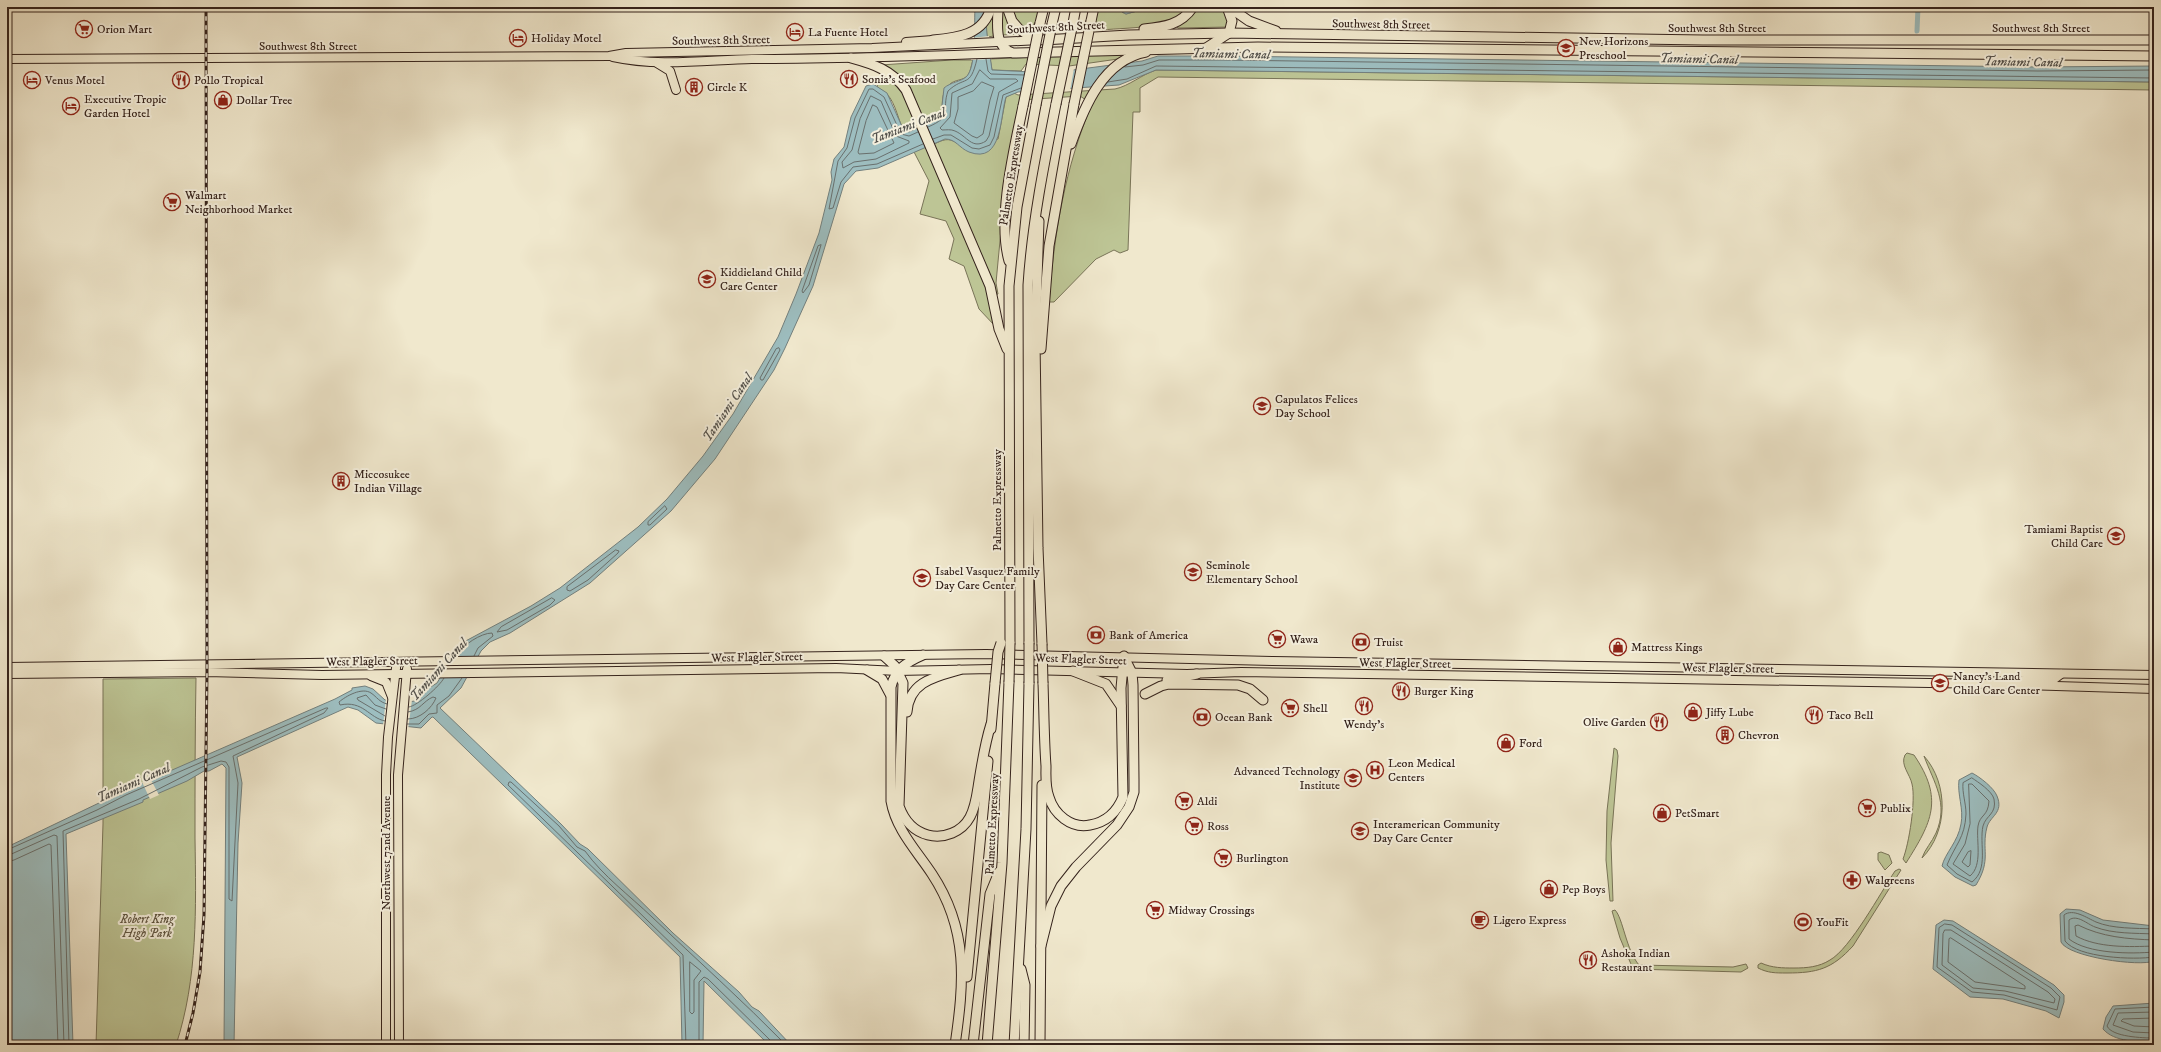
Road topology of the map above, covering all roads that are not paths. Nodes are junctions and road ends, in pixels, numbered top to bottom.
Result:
1 (998, 7) edge
2 (1006, 7) edge
3 (1044, 7) edge
4 (1056, 7) edge
5 (1076, 7) edge
6 (1094, 7) edge
7 (1193, 7) edge
8 (1228, 7) edge
9 (990, 11) edge
10 (1229, 33) junction
11 (1287, 34) junction
12 (1129, 35) junction
13 (1331, 35) junction
14 (1632, 39) junction
15 (933, 40) joint
16 (1043, 40) junction
17 (1763, 40) junction
18 (2154, 40) edge
19 (2038, 41) junction
20 (995, 42) junction
21 (872, 48) junction
22 (1167, 48) junction
23 (1206, 48) junction
24 (1316, 48) junction
25 (810, 49) junction
26 (1621, 51) junction
27 (1676, 52) junction
28 (1013, 53) junction
29 (2002, 55) junction
30 (2058, 55) junction
31 (609, 56) junction
32 (2154, 56) edge
33 (897, 57) junction
34 (851, 58) junction
35 (7, 59) edge
36 (799, 59) junction
37 (655, 61) junction
38 (676, 90) dead end
39 (1062, 172) junction
40 (1040, 187) junction
41 (1010, 266) junction
42 (1008, 353) junction
43 (1037, 409) junction
44 (1006, 643) junction
45 (923, 655) junction
46 (861, 656) junction
47 (884, 656) junction
48 (1124, 656) junction
49 (784, 657) junction
50 (576, 660) junction
51 (407, 662) junction
52 (396, 663) junction
53 (7, 667) edge
54 (774, 668) junction
55 (845, 668) junction
56 (150, 669) junction
57 (1752, 669) junction
58 (1768, 669) junction
59 (867, 670) junction
60 (959, 670) junction
61 (562, 671) junction
62 (898, 671) junction
63 (1073, 671) junction
64 (396, 673) junction
65 (406, 673) junction
66 (1127, 673) junction
67 (7, 674) edge
68 (364, 674) junction
69 (1197, 674) junction
70 (2061, 674) junction
71 (2154, 676) edge
72 (1737, 680) junction
73 (1754, 681) junction
74 (2013, 685) junction
75 (2154, 689) edge
76 (1145, 694) junction
77 (890, 696) junction
78 (392, 697) junction
79 (1263, 700) dead end
80 (1122, 709) junction
81 (1134, 720) junction
82 (991, 724) junction
83 (902, 729) junction
84 (1044, 743) junction
85 (386, 774) junction
86 (398, 775) junction
87 (386, 822) junction
88 (398, 822) junction
89 (1002, 863) junction
90 (386, 893) junction
91 (398, 893) junction
92 (1041, 946) junction
93 (1018, 961) junction
94 (398, 964) junction
95 (386, 965) junction
96 (961, 1006) junction
97 (386, 1034) junction
98 (399, 1034) junction
99 (386, 1045) edge
100 (399, 1045) edge
101 (955, 1045) edge
102 (973, 1045) edge
103 (987, 1045) edge
104 (1014, 1045) edge
105 (1024, 1045) edge
106 (1040, 1045) edge

1 - 20 highway
2 - 16 highway
3 - 41 highway, bridge
4 - 41 highway, Palmetto Expressway, bridge
5 - 40 highway, bridge
6 - 39 highway, bridge
7 - 12 highway
8 - 10 highway
8 - 11 highway
9 - 15 highway
10 - 11 highway, Southwest 8th Street
10 - 12 highway, Southwest 8th Street
10 - 23 highway
11 - 13 highway, Southwest 8th Street
12 - 16 highway, Southwest 8th Street
13 - 14 highway, Southwest 8th Street
13 - 24 highway
14 - 17 highway, Southwest 8th Street
14 - 26 highway
15 - 21 main road
16 - 20 main road, Southwest 8th Street
17 - 19 highway, Southwest 8th Street
17 - 27 highway
18 - 19 highway, Southwest 8th Street
19 - 29 highway
19 - 30 highway
20 - 21 main road, Southwest 8th Street
20 - 28 highway
21 - 25 main road, Southwest 8th Street
21 - 33 main road
22 - 23 highway, Southwest 8th Street
22 - 28 highway, Southwest 8th Street
22 - 39 highway
23 - 24 highway, Southwest 8th Street
24 - 26 highway, Southwest 8th Street
25 - 31 main road, Southwest 8th Street
25 - 36 main road
26 - 27 highway, Southwest 8th Street
27 - 29 highway, Southwest 8th Street
28 - 33 main road, Southwest 8th Street
29 - 30 highway, Southwest 8th Street
30 - 32 highway, Southwest 8th Street
31 - 35 main road, Southwest 8th Street
31 - 37 main road, Southwest 8th Street
33 - 34 main road, Southwest 8th Street
34 - 36 main road, Southwest 8th Street
34 - 42 highway
36 - 37 main road, Southwest 8th Street
37 - 38 main road
39 - 43 highway
40 - 43 highway
40 - 93 highway, bridge
41 - 42 highway, Palmetto Expressway
42 - 44 highway, Palmetto Expressway
43 - 84 highway, bridge
44 - 82 highway, bridge
44 - 89 highway, Palmetto Expressway, bridge
45 - 47 main road, West Flagler Street
45 - 48 main road, West Flagler Street
45 - 62 highway
46 - 47 main road, West Flagler Street
46 - 49 main road, West Flagler Street
46 - 55 main road
47 - 62 highway
48 - 57 main road, West Flagler Street
48 - 66 highway
49 - 50 main road, West Flagler Street
49 - 54 main road
50 - 51 main road, West Flagler Street
50 - 61 main road
51 - 52 main road, West Flagler Street
51 - 65 main road, Northwest 72nd Avenue
52 - 56 main road, West Flagler Street
52 - 64 main road, Northwest 72nd Avenue
53 - 56 main road, West Flagler Street
54 - 55 main road, West Flagler Street
54 - 61 main road, West Flagler Street
55 - 59 main road, West Flagler Street
56 - 67 main road, West Flagler Street
56 - 68 main road, West Flagler Street
57 - 58 main road, West Flagler Street
57 - 72 main road
58 - 70 main road, West Flagler Street
58 - 73 main road
59 - 62 main road, West Flagler Street
59 - 77 highway
60 - 62 main road, West Flagler Street
60 - 63 main road, West Flagler Street
60 - 83 highway
61 - 65 main road, West Flagler Street
62 - 77 highway
62 - 83 highway
63 - 66 main road, West Flagler Street
63 - 80 highway
64 - 65 main road, West Flagler Street
64 - 68 main road, West Flagler Street
64 - 78 main road, Northwest 72nd Avenue
65 - 86 main road, Northwest 72nd Avenue
66 - 69 main road, West Flagler Street
66 - 80 highway
66 - 81 highway
68 - 78 main road
69 - 72 main road, West Flagler Street
69 - 76 highway
70 - 71 main road, West Flagler Street
70 - 74 main road
72 - 73 main road, West Flagler Street
73 - 74 main road, West Flagler Street
74 - 75 main road, West Flagler Street
76 - 79 highway
76 - 81 highway
77 - 96 highway
78 - 85 main road, Northwest 72nd Avenue
80 - 84 highway
81 - 92 highway
82 - 83 highway
82 - 96 highway
84 - 92 highway
85 - 86 main road
85 - 87 main road, Northwest 72nd Avenue
86 - 88 main road, Northwest 72nd Avenue
87 - 88 main road
87 - 90 main road, Northwest 72nd Avenue
88 - 91 main road, Northwest 72nd Avenue
89 - 102 highway
89 - 103 highway, Palmetto Expressway
90 - 91 main road
90 - 95 main road, Northwest 72nd Avenue
91 - 94 main road, Northwest 72nd Avenue
92 - 106 highway
93 - 104 highway
93 - 105 highway
94 - 95 main road
94 - 98 main road, Northwest 72nd Avenue
95 - 97 main road, Northwest 72nd Avenue
96 - 101 highway
97 - 98 main road
97 - 99 main road, Northwest 72nd Avenue
98 - 100 main road, Northwest 72nd Avenue

